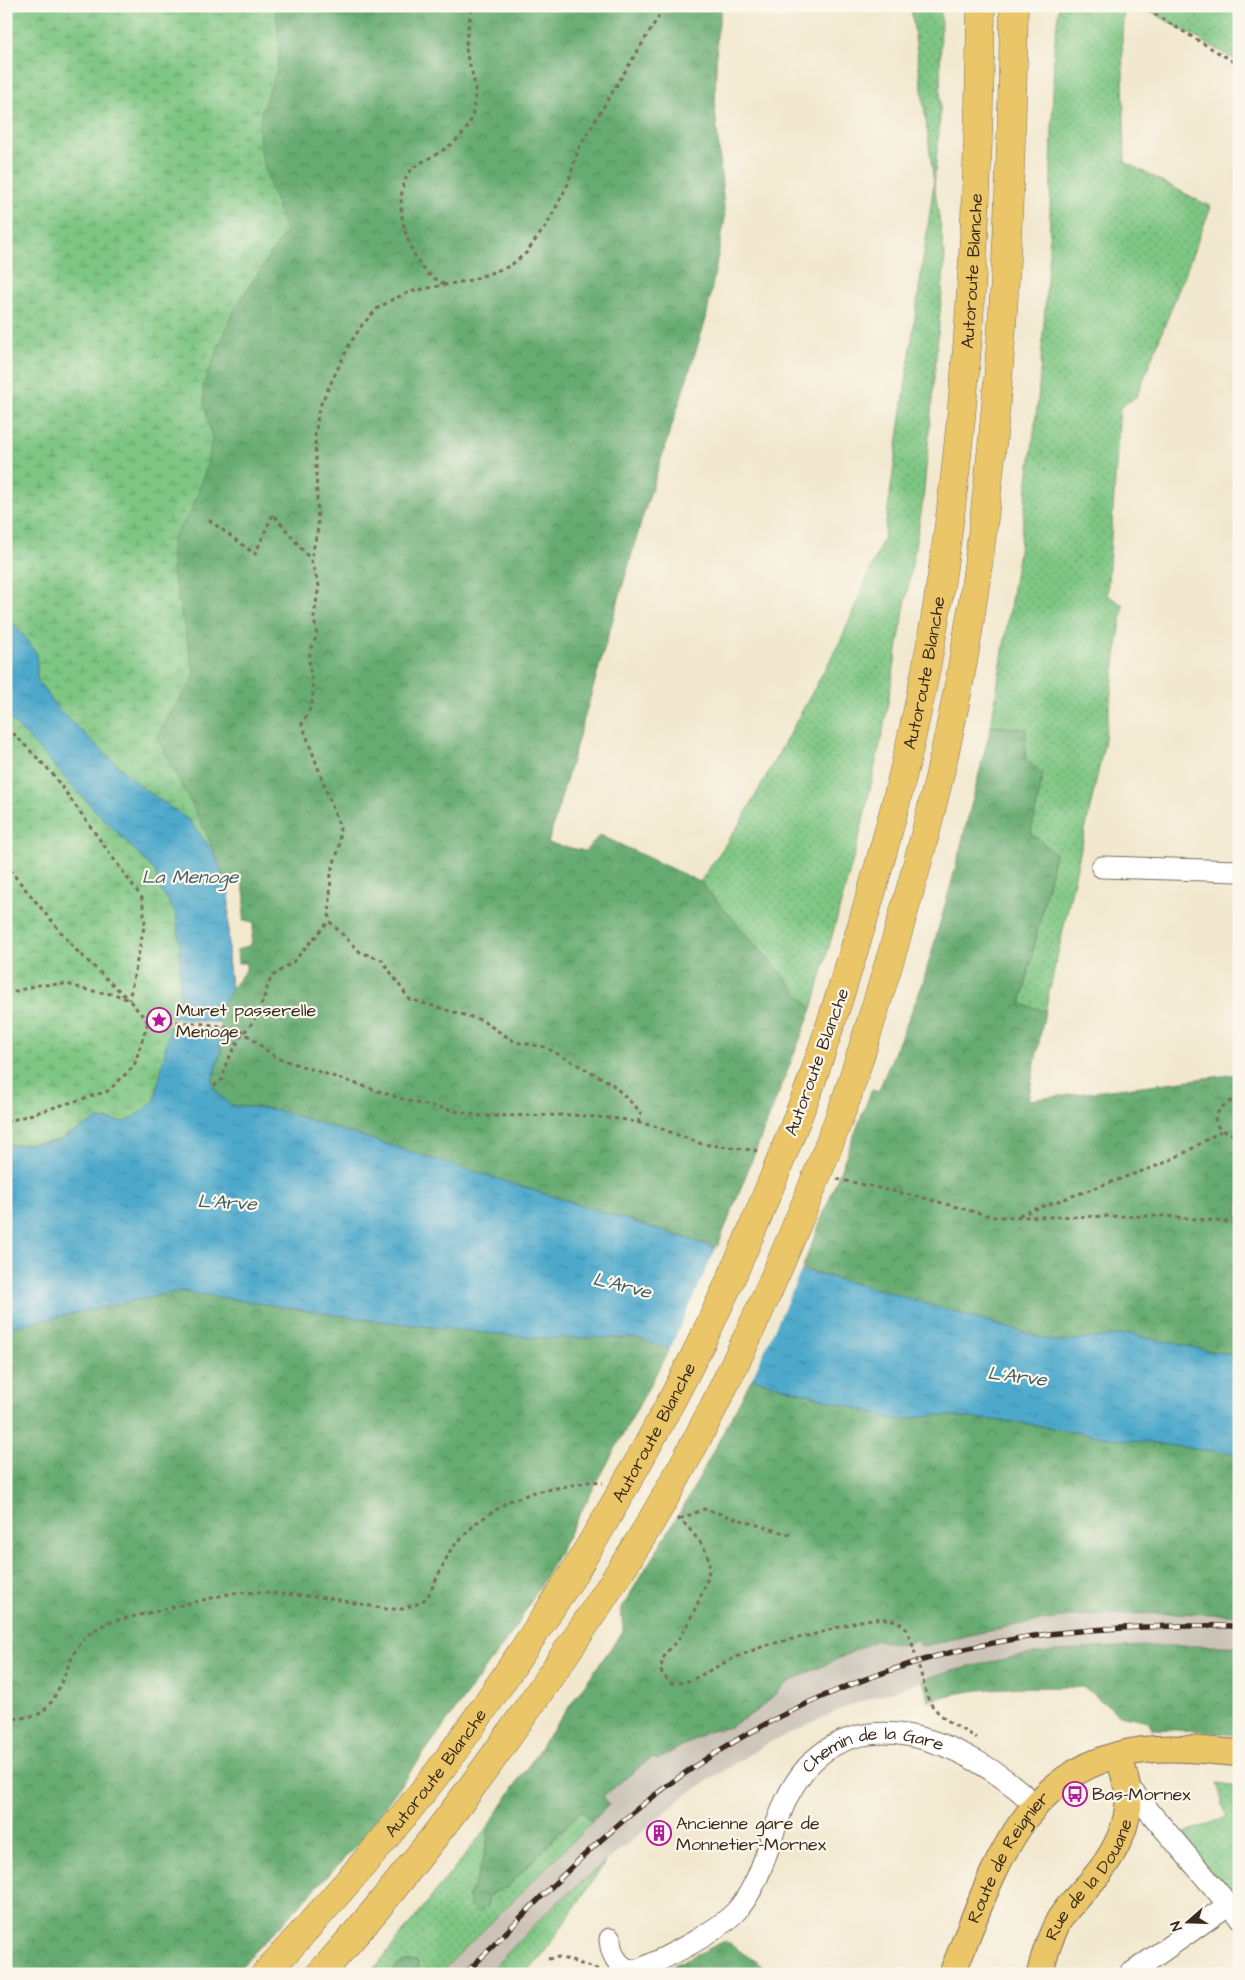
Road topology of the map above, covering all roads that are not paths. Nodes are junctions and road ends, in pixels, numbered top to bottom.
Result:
1 (982, 6) edge
2 (1014, 6) edge
3 (1102, 867) dead end
4 (1239, 871) edge
5 (1239, 1754) edge
6 (1119, 1755) junction
7 (1126, 1784) junction
8 (1035, 1806) junction
9 (1234, 1911) edge
10 (610, 1939) dead end
11 (265, 1974) edge
12 (320, 1974) edge
13 (952, 1974) edge
14 (1040, 1974) edge
15 (1130, 1974) edge

1 - 11 highway, Autoroute Blanche, bridge
2 - 12 highway, Autoroute Blanche, bridge
3 - 4 street
5 - 6 main road, Route de Reignier
6 - 7 main road, Rue de la Douane
6 - 8 main road, Route de Reignier
7 - 9 street
7 - 14 main road, Rue de la Douane
8 - 10 street, Chemin de la Gare
8 - 13 main road, Route de Reignier
9 - 15 street

